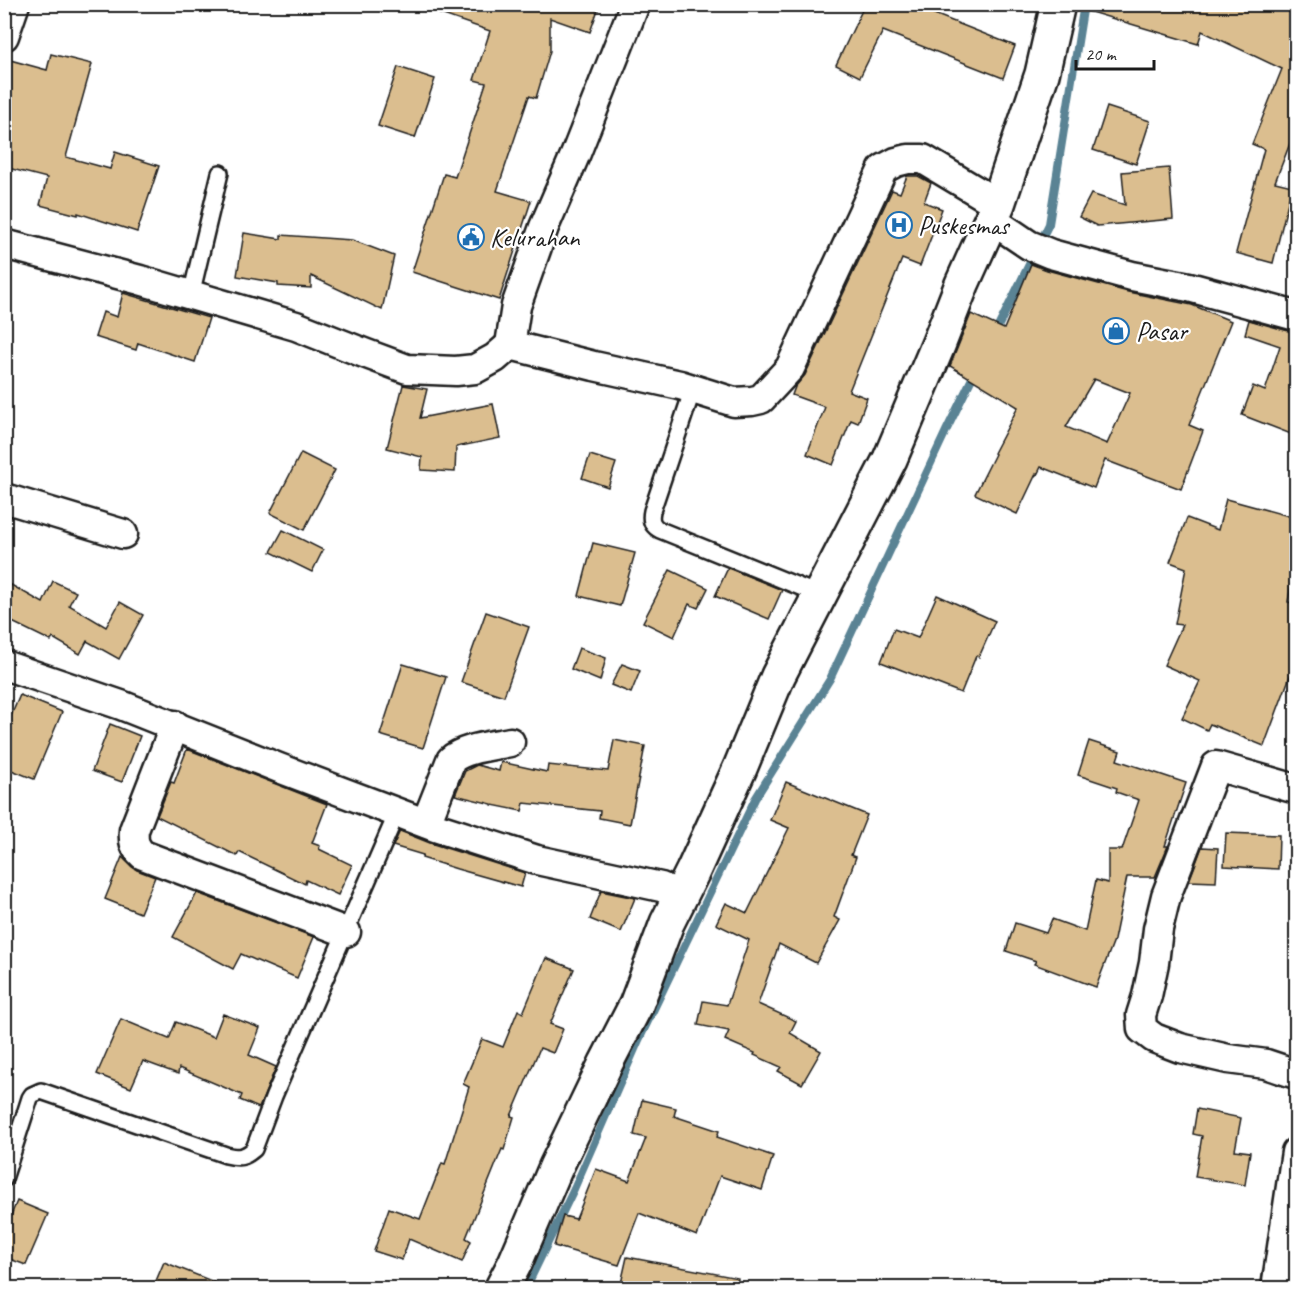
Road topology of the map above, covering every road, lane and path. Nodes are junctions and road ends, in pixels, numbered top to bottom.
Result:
1 (15, 4) edge
2 (635, 4) edge
3 (1058, 4) edge
4 (4, 36) edge
5 (220, 173) dead end
6 (995, 212) junction
7 (4, 244) edge
8 (191, 295) junction
9 (1296, 316) edge
10 (510, 345) junction
11 (693, 389) junction
12 (4, 498) edge
13 (123, 534) dead end
14 (820, 595) junction
15 (4, 664) edge
16 (175, 725) junction
17 (510, 742) dead end
18 (1296, 789) edge
19 (397, 813) junction
20 (426, 823) junction
21 (681, 895) junction
22 (346, 932) junction
23 (1296, 1074) edge
24 (1296, 1152) edge
25 (4, 1179) edge
26 (1293, 1198) edge
27 (502, 1288) edge
28 (1276, 1288) edge

1 - 4 street
2 - 10 street
3 - 6 street
5 - 8 lane
6 - 9 street
6 - 11 street
6 - 14 street
7 - 8 street
8 - 10 street
10 - 11 street
11 - 14 lane
12 - 13 street
14 - 21 street
15 - 16 street
16 - 19 street
16 - 22 street
17 - 20 street
18 - 23 street
19 - 20 street
19 - 22 lane
20 - 21 street
21 - 27 street
22 - 25 lane
24 - 26 street
26 - 28 street

